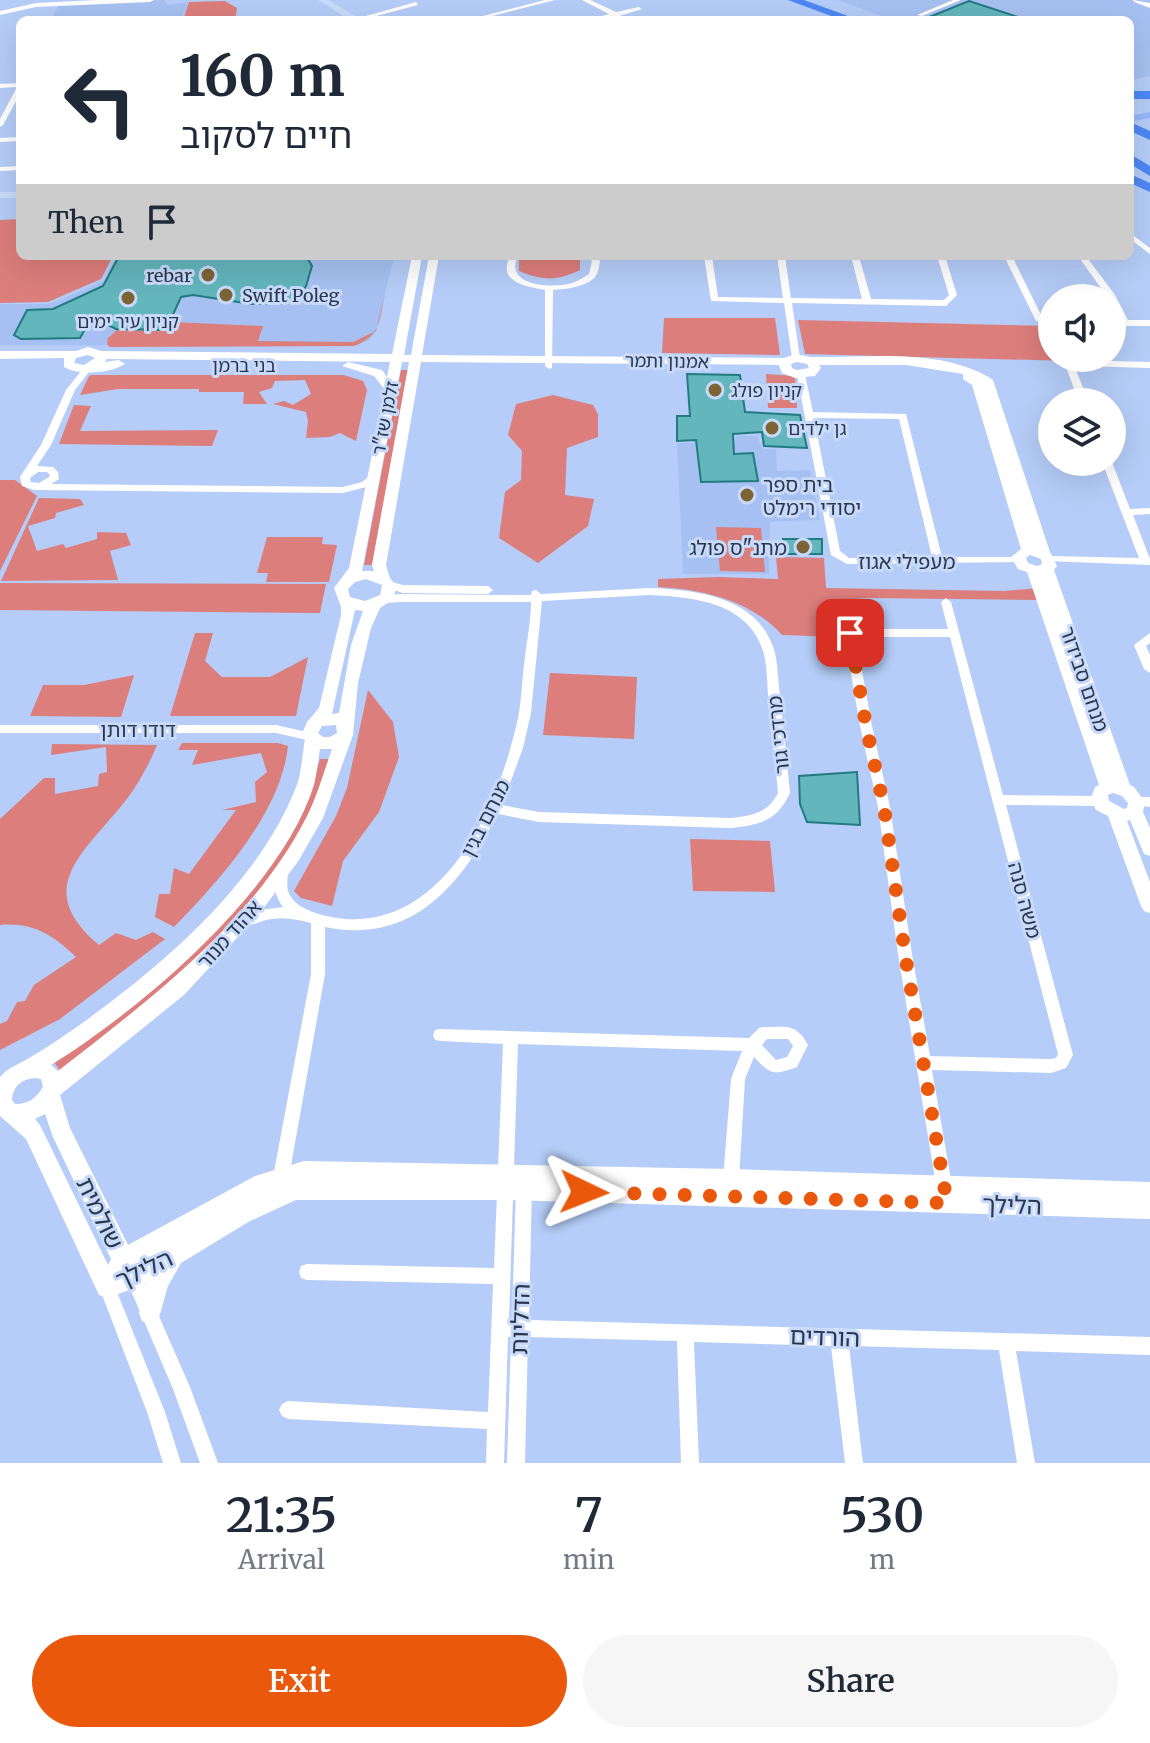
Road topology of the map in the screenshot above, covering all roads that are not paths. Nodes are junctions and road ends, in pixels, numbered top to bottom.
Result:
1 (96, 0) edge
2 (150, 0) edge
3 (306, 0) edge
4 (322, 0) edge
5 (552, 0) edge
6 (585, 0) edge
7 (958, 0) edge
8 (1137, 0) edge
9 (45, 2) edge
10 (790, 2) edge
11 (416, 4) dead end
12 (1150, 6) edge
13 (639, 9) dead end
14 (4, 10) edge
15 (466, 10) dead end
16 (501, 12) junction
17 (615, 14) junction
18 (920, 15) dead end
19 (333, 16) edge
20 (357, 16) edge
21 (369, 16) edge
22 (476, 16) edge
23 (487, 16) edge
24 (508, 16) edge
25 (607, 16) edge
26 (618, 16) edge
27 (822, 16) edge
28 (839, 16) edge
29 (16, 95) edge
30 (1150, 108) edge
31 (16, 113) edge
32 (6, 114) junction
33 (1136, 118) edge
34 (0, 125) edge
35 (1150, 136) edge
36 (1134, 238) edge
37 (1150, 252) edge
38 (416, 260) edge
39 (433, 260) edge
40 (511, 260) edge
41 (595, 260) edge
42 (709, 260) edge
43 (782, 260) edge
44 (856, 260) edge
45 (942, 260) edge
46 (1010, 260) edge
47 (1085, 260) edge
48 (1103, 284) edge
49 (549, 288) junction
50 (788, 301) junction
51 (867, 301) junction
52 (1038, 317) edge
53 (1126, 323) edge
54 (1150, 323) edge
55 (402, 332) junction
56 (419, 343) junction
57 (0, 355) edge
58 (100, 355) junction
59 (353, 358) junction
60 (72, 362) junction
61 (396, 362) junction
62 (416, 362) junction
63 (442, 362) junction
64 (788, 362) junction
65 (0, 363) edge
66 (549, 363) junction
67 (323, 365) junction
68 (1150, 365) edge
69 (812, 366) junction
70 (90, 367) junction
71 (958, 369) junction
72 (801, 375) junction
73 (412, 380) junction
74 (1078, 388) edge
75 (71, 390) junction
76 (391, 390) junction
77 (809, 415) junction
78 (46, 445) junction
79 (55, 472) junction
80 (27, 474) junction
81 (374, 476) junction
82 (1112, 476) edge
83 (34, 487) junction
84 (108, 489) junction
85 (343, 490) junction
86 (369, 503) junction
87 (1150, 511) edge
88 (1126, 512) junction
89 (1023, 555) junction
90 (938, 561) junction
91 (1148, 562) edge
92 (1043, 563) junction
93 (350, 578) junction
94 (386, 581) junction
95 (536, 595) junction
96 (343, 599) junction
97 (946, 602) dead end
98 (378, 603) junction
99 (953, 633) junction
100 (1150, 637) edge
101 (1150, 669) edge
102 (0, 729) edge
103 (315, 730) junction
104 (346, 731) junction
105 (1110, 793) junction
106 (997, 800) junction
107 (1141, 805) edge
108 (494, 808) junction
109 (1116, 815) junction
110 (1150, 849) edge
111 (282, 871) junction
112 (1150, 906) edge
113 (301, 913) junction
114 (318, 918) junction
115 (240, 924) junction
116 (440, 1035) dead end
117 (511, 1037) junction
118 (923, 1063) junction
119 (13, 1076) edge
120 (52, 1092) junction
121 (7, 1112) edge
122 (281, 1177) junction
123 (731, 1179) junction
124 (514, 1183) junction
125 (1150, 1192) edge
126 (946, 1194) junction
127 (1150, 1209) edge
128 (112, 1236) junction
129 (147, 1246) junction
130 (173, 1257) junction
131 (129, 1270) junction
132 (307, 1272) dead end
133 (501, 1276) junction
134 (107, 1287) junction
135 (150, 1313) junction
136 (499, 1328) junction
137 (520, 1330) junction
138 (685, 1334) junction
139 (839, 1338) junction
140 (1006, 1342) junction
141 (1150, 1347) edge
142 (288, 1410) dead end
143 (496, 1421) junction
144 (172, 1463) edge
145 (209, 1463) edge
146 (495, 1463) edge
147 (516, 1463) edge
148 (690, 1463) edge
149 (854, 1463) edge
150 (1026, 1463) edge

1 - 9 street
2 - 9 street
3 - 19 main road
4 - 20 main road
5 - 16 street
6 - 17 street
7 - 18 street
8 - 12 street
9 - 14 street
10 - 27 highway
10 - 28 highway
11 - 21 street
13 - 17 street
15 - 22 street
16 - 23 street
16 - 24 street
17 - 25 street
17 - 26 street
29 - 32 street
30 - 33 main road
31 - 32 street
32 - 34 street
33 - 35 highway
36 - 37 street
38 - 55 street, זלמן שז"ר
39 - 56 street, זלמן שז"ר
40 - 49 street
41 - 49 street
42 - 50 street
43 - 50 street
44 - 51 street
45 - 51 street
46 - 52 street
47 - 48 street
49 - 66 street
50 - 51 street
50 - 64 street
53 - 54 street
55 - 59 street
55 - 61 street, זלמן שז"ר
56 - 62 street, זלמן שז"ר
56 - 63 street
57 - 60 street
58 - 59 street, בני ברמן
58 - 60 street, בני ברמן
58 - 70 street
59 - 61 street, בני ברמן
60 - 65 street
60 - 70 street, בני ברמן
60 - 75 street
61 - 62 street, אמנון ותמר
61 - 67 street, בני ברמן
61 - 76 street, זלמן שז"ר
62 - 63 street, אמנון ותמר
62 - 73 street, זלמן שז"ר
63 - 66 street, אמנון ותמר
63 - 73 street
64 - 66 street, אמנון ותמר
64 - 66 street, אמנון ותמר
64 - 69 street
64 - 72 street
67 - 70 street, בני ברמן
67 - 76 street
68 - 74 street
69 - 71 street
69 - 72 street
70 - 75 street
71 - 89 street
71 - 92 street, מנחם סבידור
72 - 77 street, מעפילי אגוז
73 - 94 street, זלמן שז"ר
75 - 78 street
76 - 81 street, זלמן שז"ר
77 - 90 street
77 - 90 street, מעפילי אגוז
78 - 79 street
78 - 80 street
79 - 80 street
79 - 83 street
79 - 84 street
80 - 83 street
81 - 85 street
81 - 86 street, זלמן שז"ר
82 - 88 street
83 - 84 street
84 - 85 street
85 - 86 street
86 - 93 street, זלמן שז"ר
87 - 88 street
88 - 91 street
89 - 90 street, מעפילי אגוז
89 - 92 street
91 - 92 street
92 - 105 street, מנחם סבידור
93 - 94 street
93 - 96 street
94 - 95 street, מרדכי גור
94 - 98 street
95 - 98 street, מרדכי גור
95 - 108 street, מנחם בגין
95 - 108 street, מרדכי גור
96 - 98 street
96 - 103 street
97 - 99 street, משה סנה
98 - 104 street
99 - 106 street, משה סנה
99 - 118 street
100 - 101 street
102 - 103 street, דודו דותן
103 - 104 street
103 - 104 street
103 - 119 street, אהוד מנור
104 - 111 street, אהוד מנור
105 - 106 street
105 - 107 street
105 - 109 street
106 - 118 street, משה סנה
107 - 109 street
107 - 110 street
108 - 114 street, מנחם בגין
109 - 112 street
111 - 113 street
111 - 115 street, אהוד מנור
113 - 114 street, מנחם בגין
113 - 115 street, מנחם בגין
114 - 122 street
115 - 120 street, אהוד מנור
116 - 117 street
117 - 123 street
117 - 124 street
118 - 126 street
119 - 120 street
119 - 121 street
120 - 121 street
120 - 128 street, שולמית
121 - 134 street, שולמית
122 - 124 street, הלילך
122 - 129 street, הלילך
123 - 124 street, הלילך
123 - 126 street, הלילך
124 - 126 street, הלילך
124 - 130 street, הלילך
124 - 133 street, הדליות
124 - 137 street, הדליות
125 - 126 street, הלילך
126 - 127 street, הלילך
128 - 129 street
128 - 131 street, שולמית
129 - 131 street, הלילך
130 - 131 street, הלילך
130 - 135 street
131 - 134 street, הלילך
131 - 135 street, שולמית
132 - 133 street, הדליות
133 - 136 street, הדליות
134 - 144 street, שולמית
135 - 145 street, שולמית
136 - 137 street, הורדים
136 - 143 street, הדליות
137 - 138 street, הורדים
137 - 147 street, הדליות
138 - 139 street, הורדים
138 - 148 street
139 - 140 street, הורדים
139 - 149 street
140 - 141 street, הורדים
140 - 150 street
142 - 143 street
143 - 146 street, הדליות

